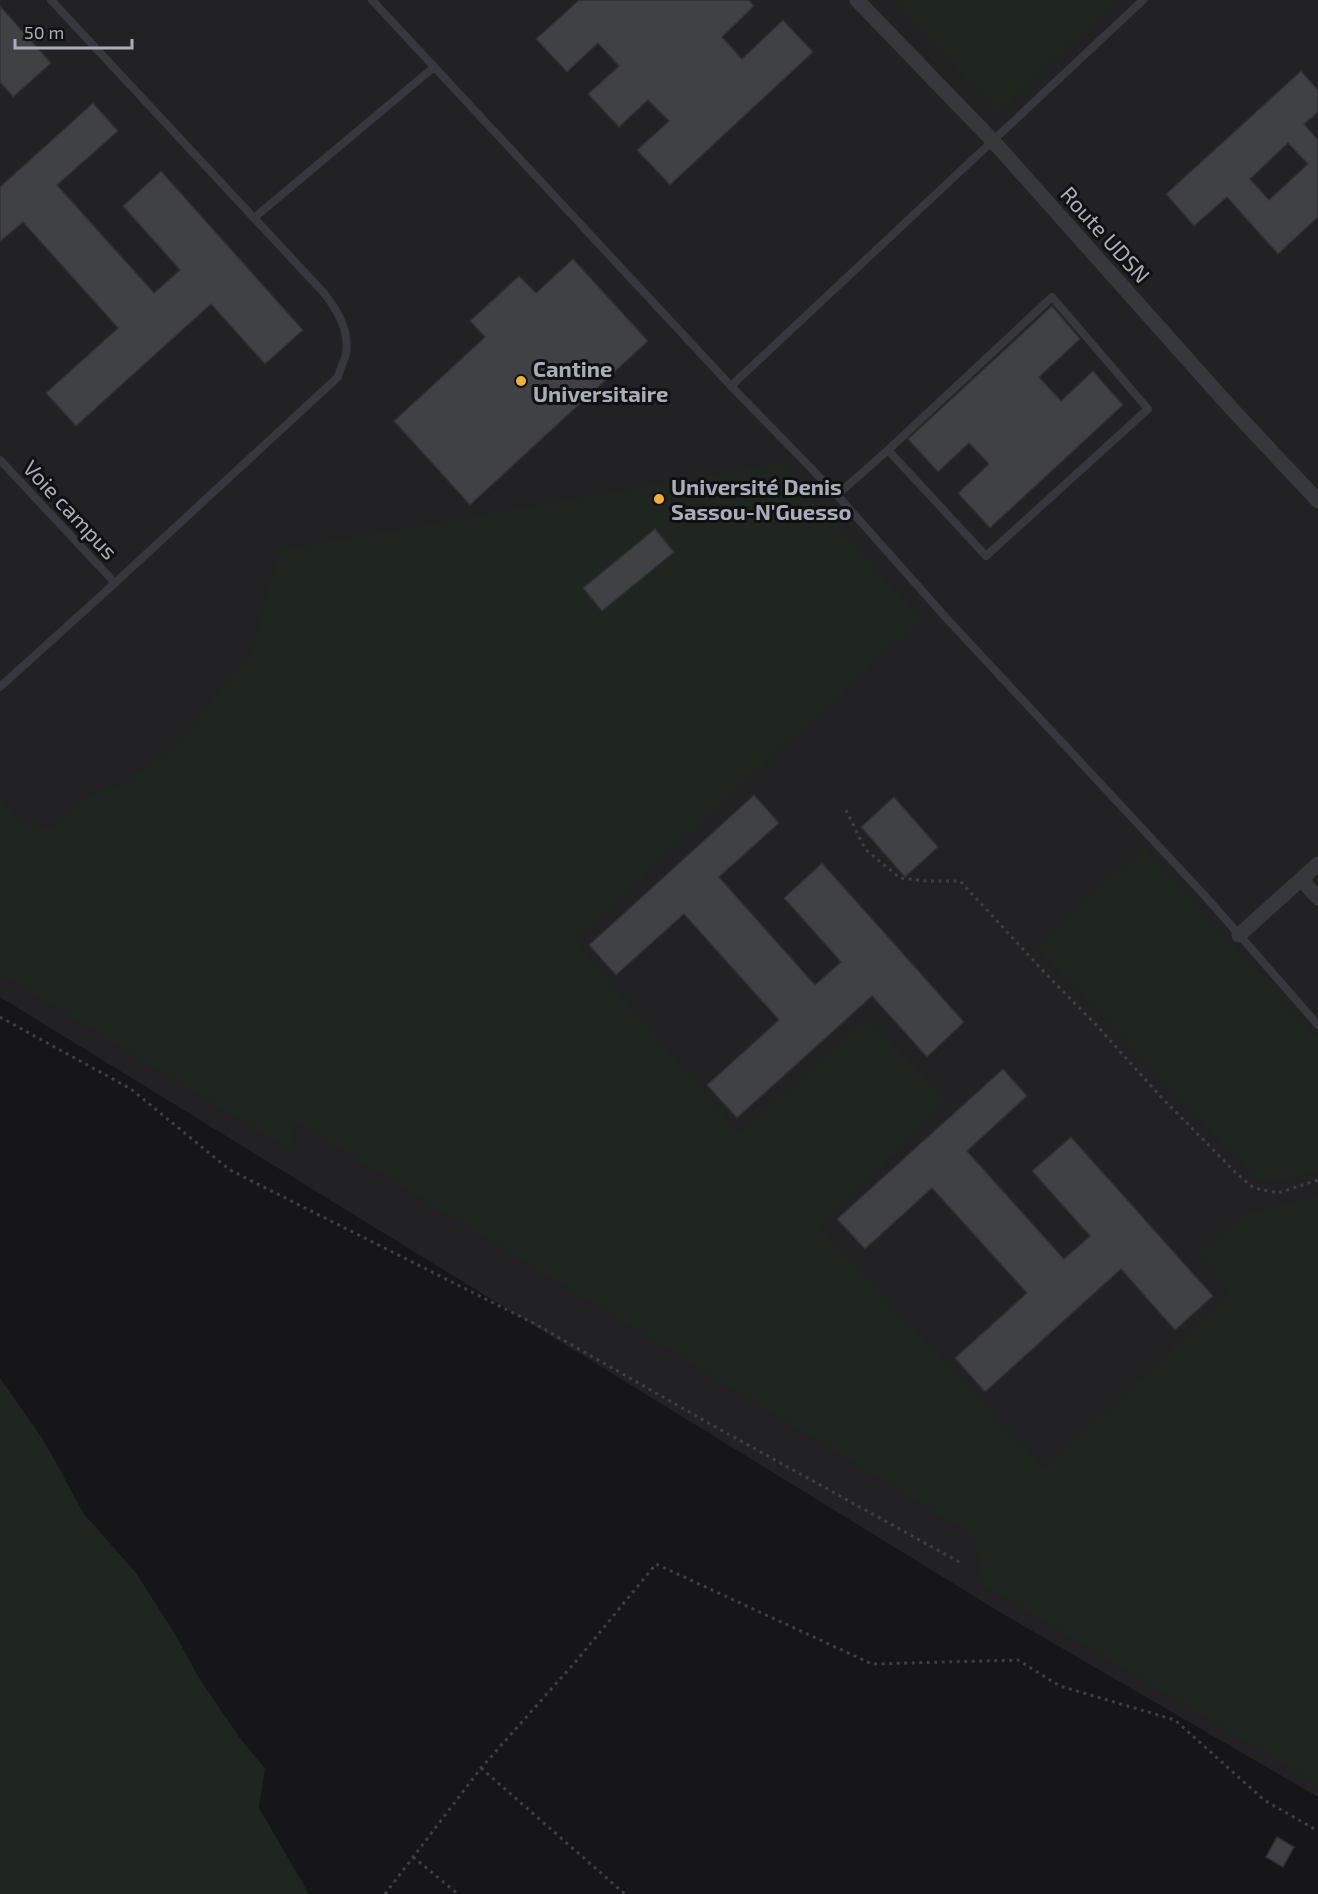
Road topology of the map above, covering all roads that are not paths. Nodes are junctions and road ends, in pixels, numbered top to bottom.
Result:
1 (51, 0) edge
2 (372, 0) edge
3 (857, 0) edge
4 (1143, 0) edge
5 (434, 67) junction
6 (993, 141) junction
7 (254, 218) junction
8 (731, 386) junction
9 (888, 450) junction
10 (0, 460) edge
11 (837, 495) junction
12 (1318, 501) edge
13 (115, 583) junction
14 (0, 687) edge
15 (1318, 864) edge
16 (1301, 879) junction
17 (1318, 898) edge
18 (1239, 935) junction
19 (1318, 1025) edge

1 - 7 lane
2 - 5 lane
3 - 6 street, Route UDSN
4 - 6 lane
5 - 7 lane
5 - 8 lane
6 - 8 lane
6 - 12 street, Route UDSN
7 - 13 lane
8 - 11 lane
9 - 9 lane
9 - 11 lane
10 - 13 lane, Voie campus
11 - 18 lane
13 - 14 lane
15 - 16 street
16 - 17 street
16 - 18 street
18 - 19 lane

